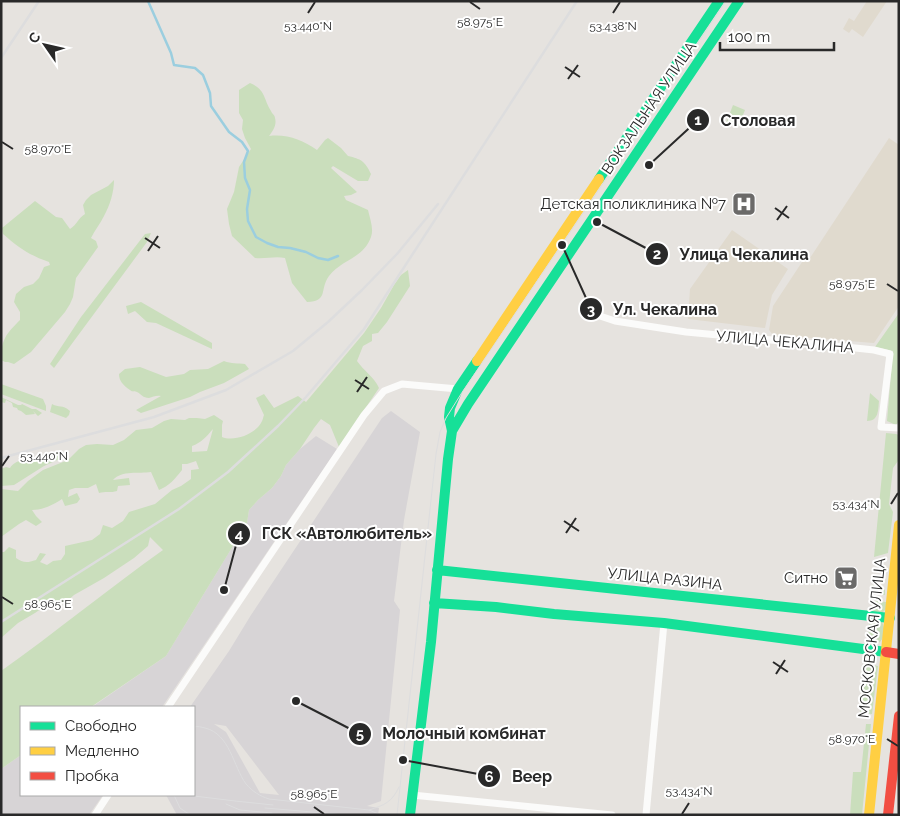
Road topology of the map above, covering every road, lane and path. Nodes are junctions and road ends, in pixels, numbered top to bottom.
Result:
1 (719, 1) edge
2 (739, 1) edge
3 (591, 312) dead end
4 (458, 389) junction
5 (899, 428) edge
6 (452, 431) junction
7 (899, 525) edge
8 (437, 570) junction
9 (434, 603) junction
10 (894, 619) edge
11 (664, 623) junction
12 (886, 652) junction
13 (899, 654) edge
14 (169, 706) edge
15 (899, 716) edge
16 (412, 795) junction
17 (107, 796) edge
18 (551, 812) edge
19 (95, 815) edge
20 (410, 815) edge
21 (612, 815) edge
22 (646, 815) edge
23 (869, 815) edge
24 (888, 815) edge

1 - 4 main road, ВОКЗАЛЬНАЯ УЛИЦА
2 - 6 main road, ВОКЗАЛЬНАЯ УЛИЦА
3 - 5 street, УЛИЦА ЧЕКАЛИНА
4 - 6 main road, ВОКЗАЛЬНАЯ УЛИЦА
4 - 14 street
6 - 8 main road, ВОКЗАЛЬНАЯ УЛИЦА
7 - 10 main road, МОСКОВСКАЯ УЛИЦА
8 - 9 main road, ВОКЗАЛЬНАЯ УЛИЦА
8 - 10 main road, УЛИЦА РАЗИНА
9 - 11 main road
9 - 16 main road, ВОКЗАЛЬНАЯ УЛИЦА
10 - 12 main road, МОСКОВСКАЯ УЛИЦА
11 - 12 main road
11 - 22 street
12 - 13 main road
12 - 23 main road, МОСКОВСКАЯ УЛИЦА
15 - 24 main road
16 - 18 street
16 - 20 main road, ВОКЗАЛЬНАЯ УЛИЦА
17 - 19 street
18 - 21 street

